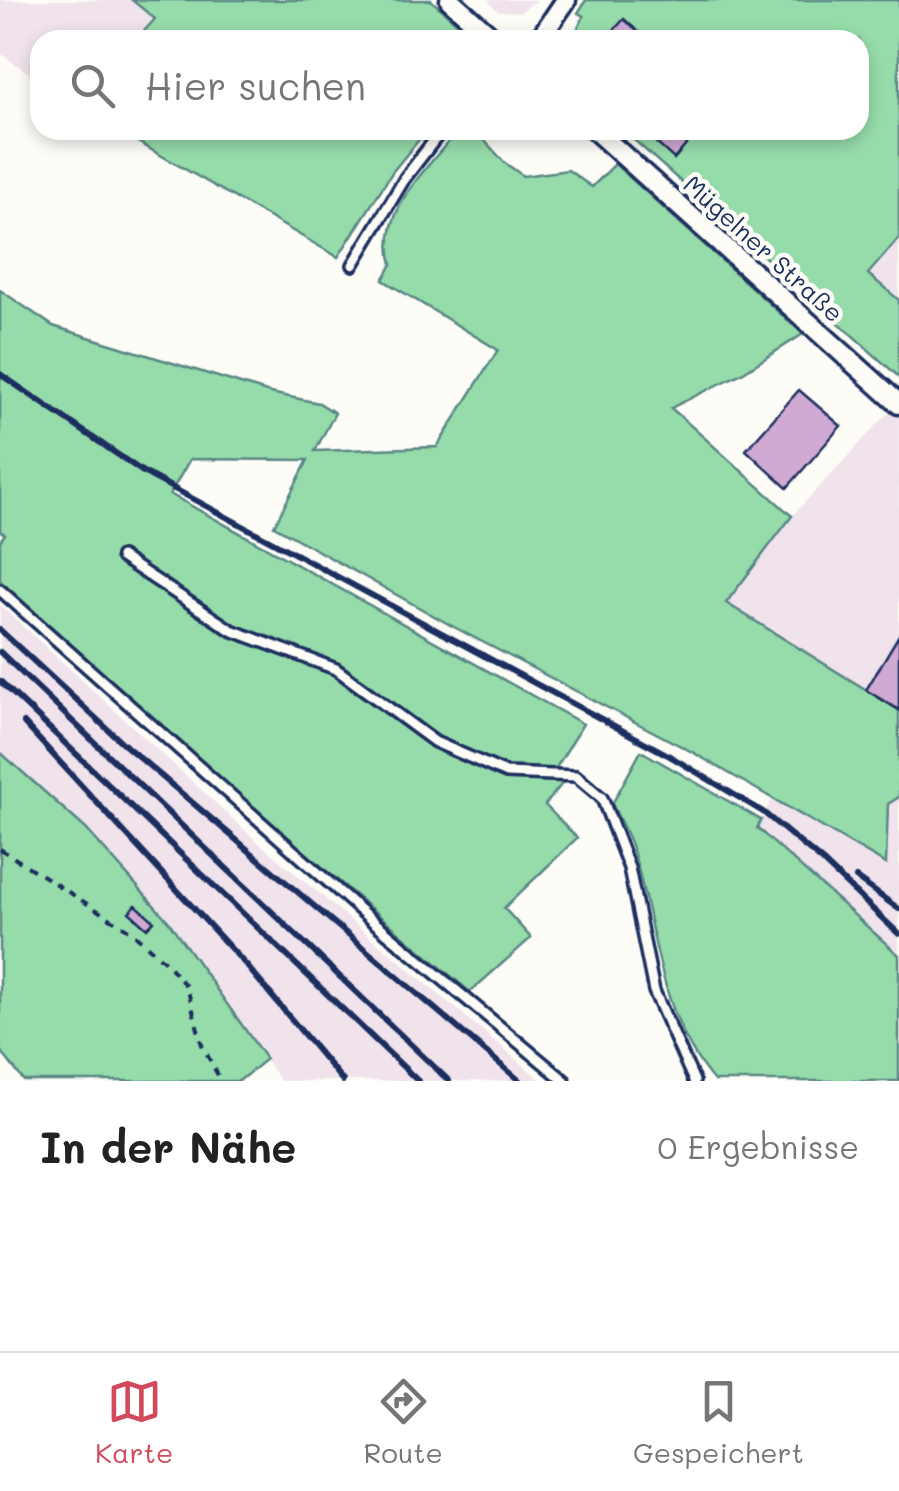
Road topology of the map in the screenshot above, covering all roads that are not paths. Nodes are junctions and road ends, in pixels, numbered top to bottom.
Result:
1 (450, 0) edge
2 (566, 0) edge
3 (483, 30) edge
4 (546, 30) edge
5 (434, 140) edge
6 (606, 140) edge
7 (353, 265) dead end
8 (899, 404) edge
9 (121, 558) dead end
10 (0, 590) edge
11 (565, 1081) edge
12 (694, 1081) edge

1 - 3 street
2 - 4 street
5 - 7 lane
6 - 8 street, Mügelner Straße
9 - 12 lane
10 - 11 lane

